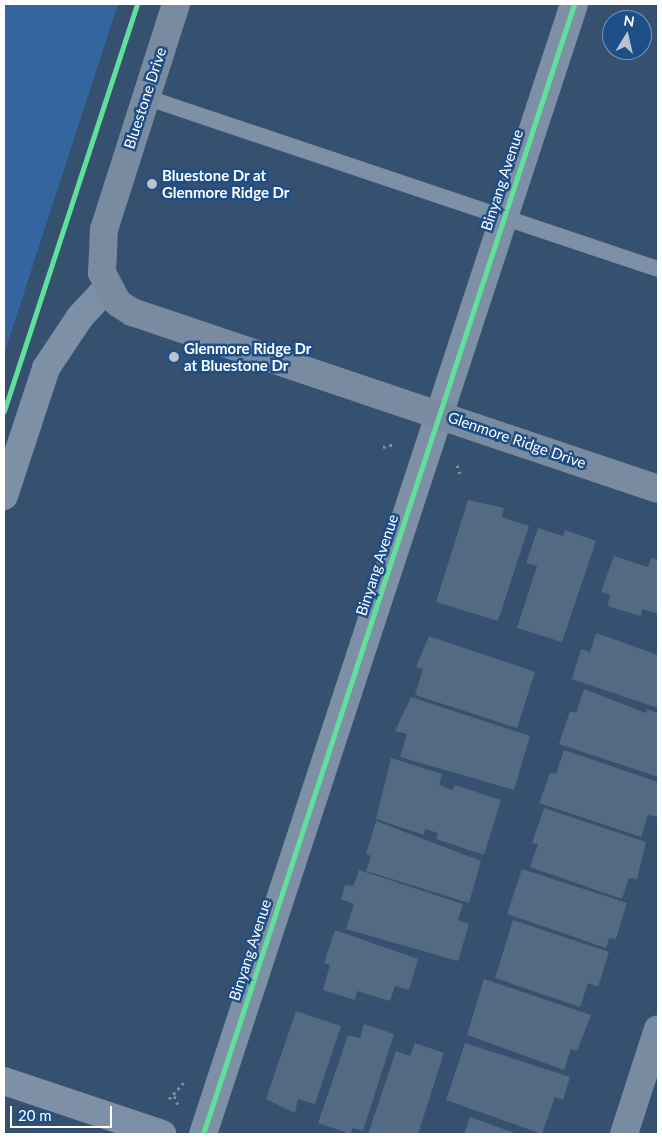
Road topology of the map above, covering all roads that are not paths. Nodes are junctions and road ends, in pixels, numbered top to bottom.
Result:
1 (176, 4) edge
2 (574, 4) edge
3 (145, 97) junction
4 (503, 216) junction
5 (658, 269) edge
6 (107, 288) junction
7 (440, 413) junction
8 (658, 489) edge
9 (4, 496) edge
10 (658, 1029) edge
11 (4, 1081) edge
12 (162, 1134) edge
13 (203, 1134) edge
14 (624, 1134) edge

1 - 3 street, Bluestone Drive
2 - 4 street, Binyang Avenue
3 - 4 lane
3 - 6 street, Bluestone Drive
4 - 5 lane
4 - 7 street, Binyang Avenue
6 - 7 street, Glenmore Ridge Drive
6 - 9 street
7 - 8 street, Glenmore Ridge Drive
7 - 13 street, Binyang Avenue
10 - 14 street
11 - 12 street

